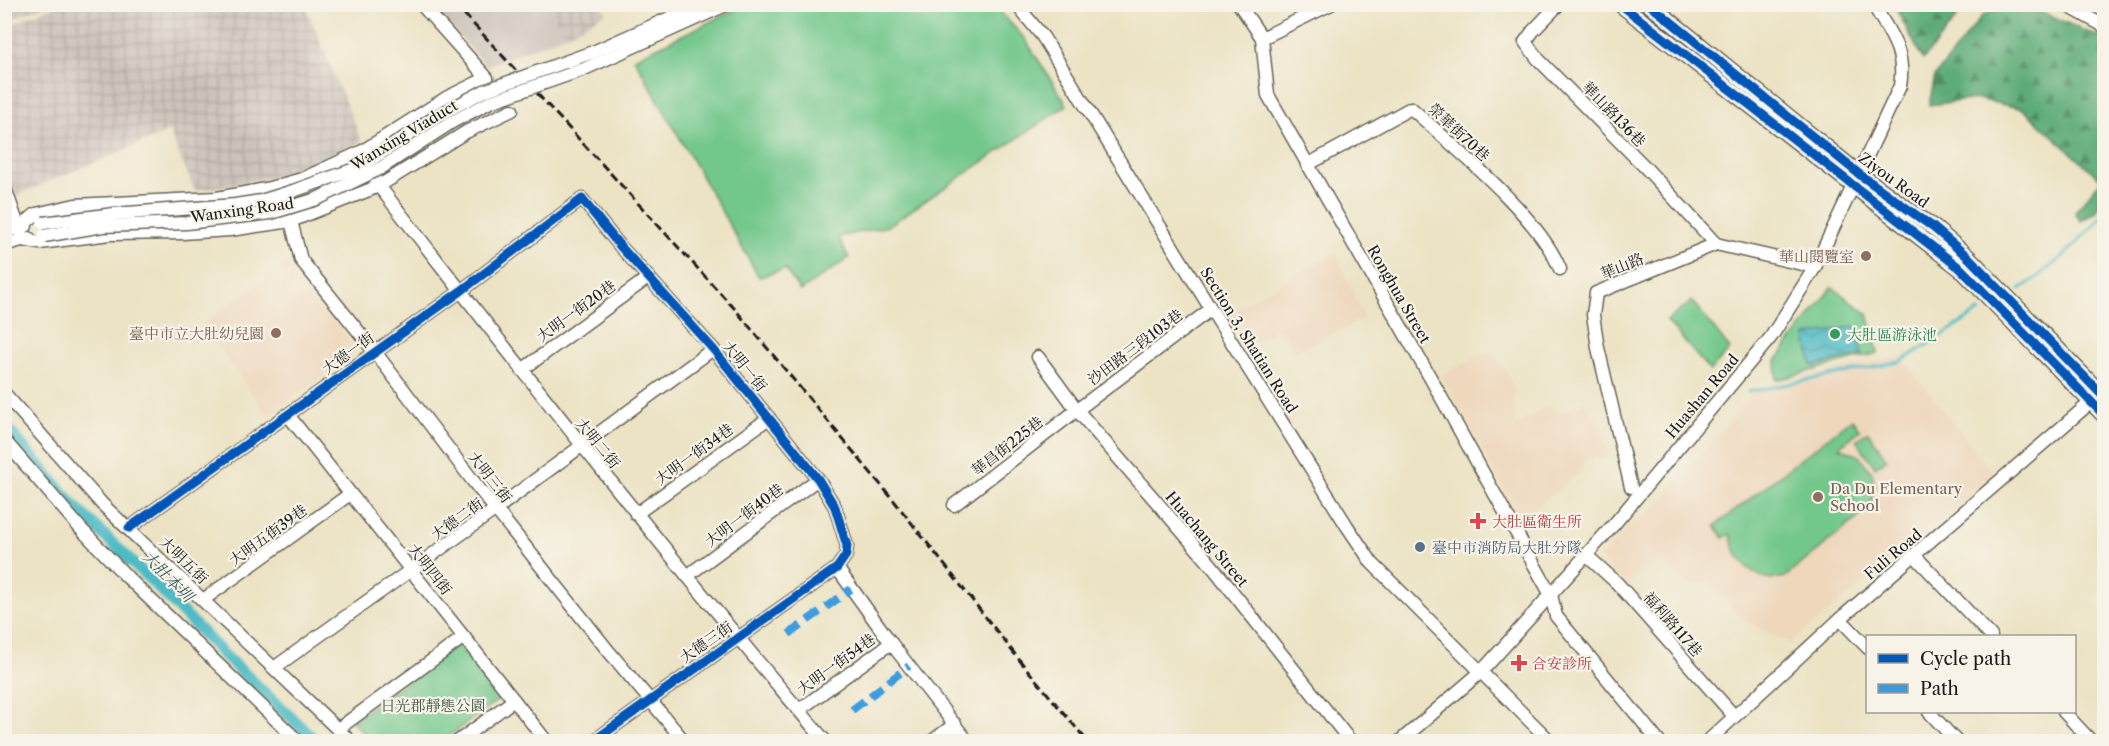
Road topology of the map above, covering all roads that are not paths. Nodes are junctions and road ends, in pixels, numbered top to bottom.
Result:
1 (421, 4) edge
2 (701, 4) edge
3 (728, 4) edge
4 (1016, 4) edge
5 (1239, 4) edge
6 (1331, 4) edge
7 (1559, 4) edge
8 (1620, 4) edge
9 (1649, 4) edge
10 (1873, 4) edge
11 (2064, 4) edge
12 (2104, 26) edge
13 (1262, 38) junction
14 (446, 98) junction
15 (512, 110) dead end
16 (466, 132) junction
17 (361, 152) junction
18 (1307, 165) junction
19 (1856, 179) junction
20 (4, 185) edge
21 (379, 186) junction
22 (582, 199) joint
23 (291, 221) junction
24 (43, 222) joint
25 (4, 232) edge
26 (21, 234) junction
27 (44, 236) joint
28 (1716, 244) junction
29 (4, 245) edge
30 (1815, 267) junction
31 (1560, 269) dead end
32 (649, 278) junction
33 (460, 291) junction
34 (1211, 309) junction
35 (713, 349) junction
36 (375, 352) junction
37 (1038, 357) dead end
38 (522, 370) junction
39 (4, 393) edge
40 (2099, 397) edge
41 (1077, 410) junction
42 (288, 415) junction
43 (2104, 415) edge
44 (769, 418) junction
45 (4, 440) edge
46 (581, 447) junction
47 (819, 479) junction
48 (1631, 487) dead end
49 (350, 494) junction
50 (954, 505) dead end
51 (496, 509) junction
52 (636, 514) junction
53 (129, 528) junction
54 (1586, 555) junction
55 (1914, 556) junction
56 (837, 568) junction
57 (412, 570) junction
58 (687, 576) junction
59 (1551, 595) junction
60 (203, 600) junction
61 (1840, 619) junction
62 (1990, 635) edge
63 (464, 637) junction
64 (737, 638) junction
65 (891, 643) junction
66 (1866, 646) edge
67 (274, 668) junction
68 (1482, 671) junction
69 (514, 700) junction
70 (649, 700) junction
71 (798, 710) junction
72 (1931, 713) edge
73 (2066, 713) edge
74 (1734, 716) junction
75 (955, 724) junction
76 (338, 729) junction
77 (299, 741) edge
78 (351, 741) edge
79 (458, 741) edge
80 (547, 741) edge
81 (592, 741) edge
82 (685, 741) edge
83 (826, 741) edge
84 (931, 741) edge
85 (968, 741) edge
86 (1351, 741) edge
87 (1399, 741) edge
88 (1551, 741) edge
89 (1659, 741) edge
90 (1707, 741) edge
91 (1957, 741) edge
92 (2092, 741) edge

1 - 14 street, Wanxing Road
2 - 24 street, Wanxing Viaduct, bridge
3 - 27 street, Wanxing Viaduct, bridge
4 - 34 street, Section 3, Shatian Road
5 - 13 street, Ronghua Street
6 - 13 street
7 - 28 street, 華山路136巷
8 - 19 main road, Ziyou Road
9 - 19 main road, Ziyou Road
10 - 19 street, Huashan Road
11 - 12 street
13 - 18 street, Ronghua Street
14 - 16 street
14 - 17 street, Wanxing Road
15 - 16 street, Wanxing Road
16 - 21 street, Wanxing Road
17 - 21 street, 大明二街
17 - 26 street, Wanxing Road
18 - 31 street, 榮華街70巷
18 - 59 street, Ronghua Street
19 - 30 street, Huashan Road
19 - 40 main road, Ziyou Road
20 - 26 street
21 - 23 street, Wanxing Road
21 - 33 street, 大明二街
22 - 32 street, 大明一街
22 - 33 street, 大德一街
23 - 26 street, Wanxing Road
23 - 36 street, 大明三街
24 - 26 street, Wanxing Road
25 - 26 street, Wanxing Road
26 - 27 street, Wanxing Road
26 - 29 street, Wanxing Road
28 - 30 street
28 - 48 street, 華山路
30 - 54 street, Huashan Road
32 - 35 street, 大明一街
32 - 38 street, 大明一街20巷
33 - 36 street, 大德一街
33 - 38 street, 大明二街
34 - 41 street, 沙田路三段103巷
34 - 68 street, Section 3, Shatian Road
35 - 44 street, 大明一街
35 - 46 street, 大德二街
36 - 42 street, 大德一街
36 - 51 street, 大明三街
37 - 41 street, Huachang Street
38 - 46 street, 大明二街
39 - 53 street, 大明五街
40 - 43 main road, Ziyou Road
40 - 55 street, Fuli Road
41 - 50 street, 華昌街225巷
41 - 86 street, Huachang Street
42 - 49 street, 大明四街
42 - 53 street, 大德一街
44 - 47 street, 大明一街
44 - 52 street, 大明一街34巷
45 - 77 street
46 - 51 street, 大德二街
46 - 52 street, 大明二街
47 - 56 street, 大明一街
47 - 58 street, 大明一街40巷
49 - 57 street, 大明四街
49 - 60 street, 大明五街39巷
51 - 57 street, 大德二街
51 - 70 street, 大明三街
52 - 58 street, 大明二街
53 - 60 street, 大明五街
54 - 59 street, Huashan Road
54 - 74 street, 福利路117巷
55 - 61 street, Fuli Road
55 - 62 street
56 - 64 street, 大德三街
56 - 65 street
57 - 63 street, 大明四街
57 - 67 street, 大德二街
58 - 64 street, 大明二街
59 - 68 street, Huashan Road
59 - 89 street, Ronghua Street
60 - 67 street, 大明五街
61 - 66 street
61 - 74 street, Fuli Road
63 - 69 street, 大明四街
63 - 76 street
64 - 70 street, 大德三街
64 - 71 street, 大明二街
65 - 71 street, 大明一街54巷
65 - 75 street
67 - 76 street, 大明五街
68 - 87 street, Huashan Road
68 - 88 street, Section 3, Shatian Road
69 - 79 street
69 - 80 street, 大明四街
70 - 81 street, 大德三街
70 - 82 street, 大明三街
71 - 83 street, 大明二街
72 - 91 street
73 - 92 street
74 - 90 street, Fuli Road
75 - 84 street
75 - 85 street
76 - 78 street, 大明五街

